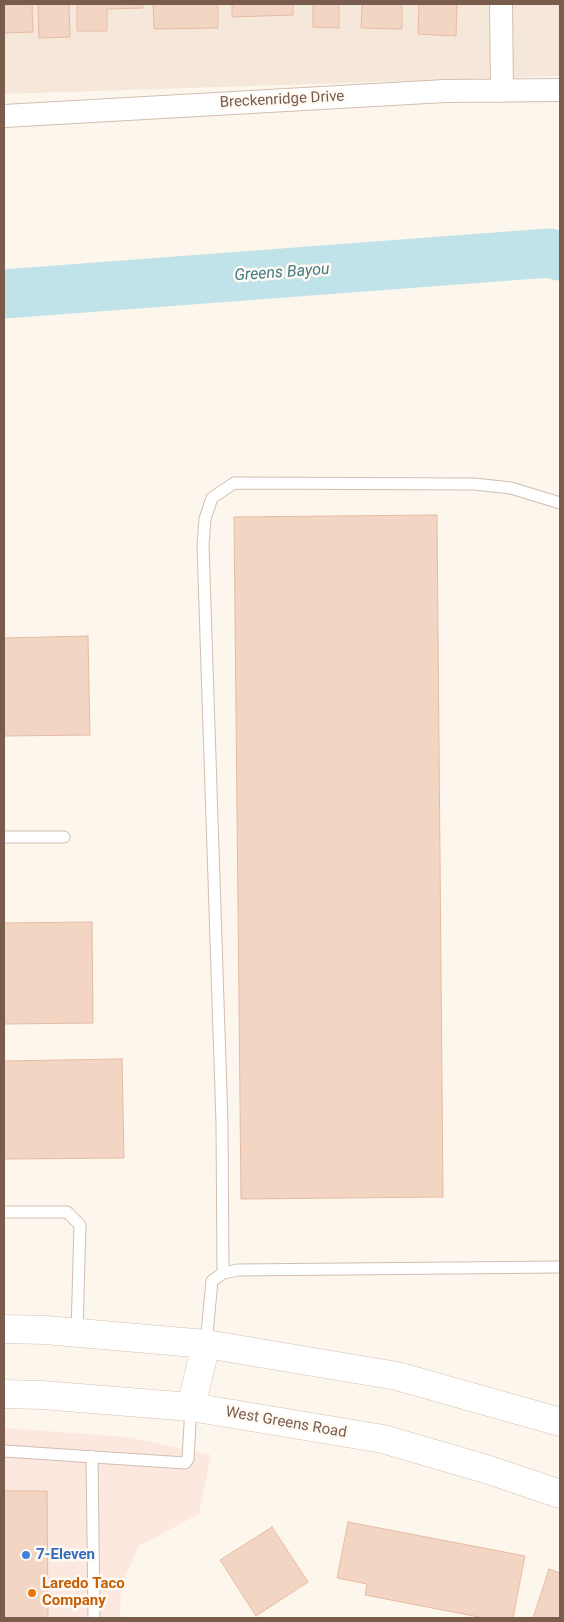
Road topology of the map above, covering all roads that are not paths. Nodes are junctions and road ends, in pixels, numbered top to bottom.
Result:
1 (501, 4) edge
2 (560, 90) edge
3 (502, 91) junction
4 (4, 116) edge
5 (560, 504) edge
6 (4, 836) edge
7 (64, 837) dead end
8 (4, 1212) edge
9 (560, 1267) edge
10 (223, 1273) junction
11 (4, 1329) edge
12 (77, 1333) junction
13 (206, 1344) junction
14 (4, 1394) edge
15 (191, 1407) junction
16 (560, 1422) edge
17 (4, 1451) edge
18 (92, 1456) junction
19 (560, 1494) edge
20 (94, 1618) edge

1 - 3 street
2 - 3 street, Breckenridge Drive
3 - 4 street, Breckenridge Drive
5 - 10 lane
6 - 7 lane
8 - 12 lane
9 - 10 lane
10 - 13 lane
11 - 12 main road
12 - 13 main road
13 - 15 main road
13 - 16 main road
14 - 15 main road, West Greens Road
15 - 18 lane
15 - 19 main road, West Greens Road
17 - 18 lane
18 - 20 lane

